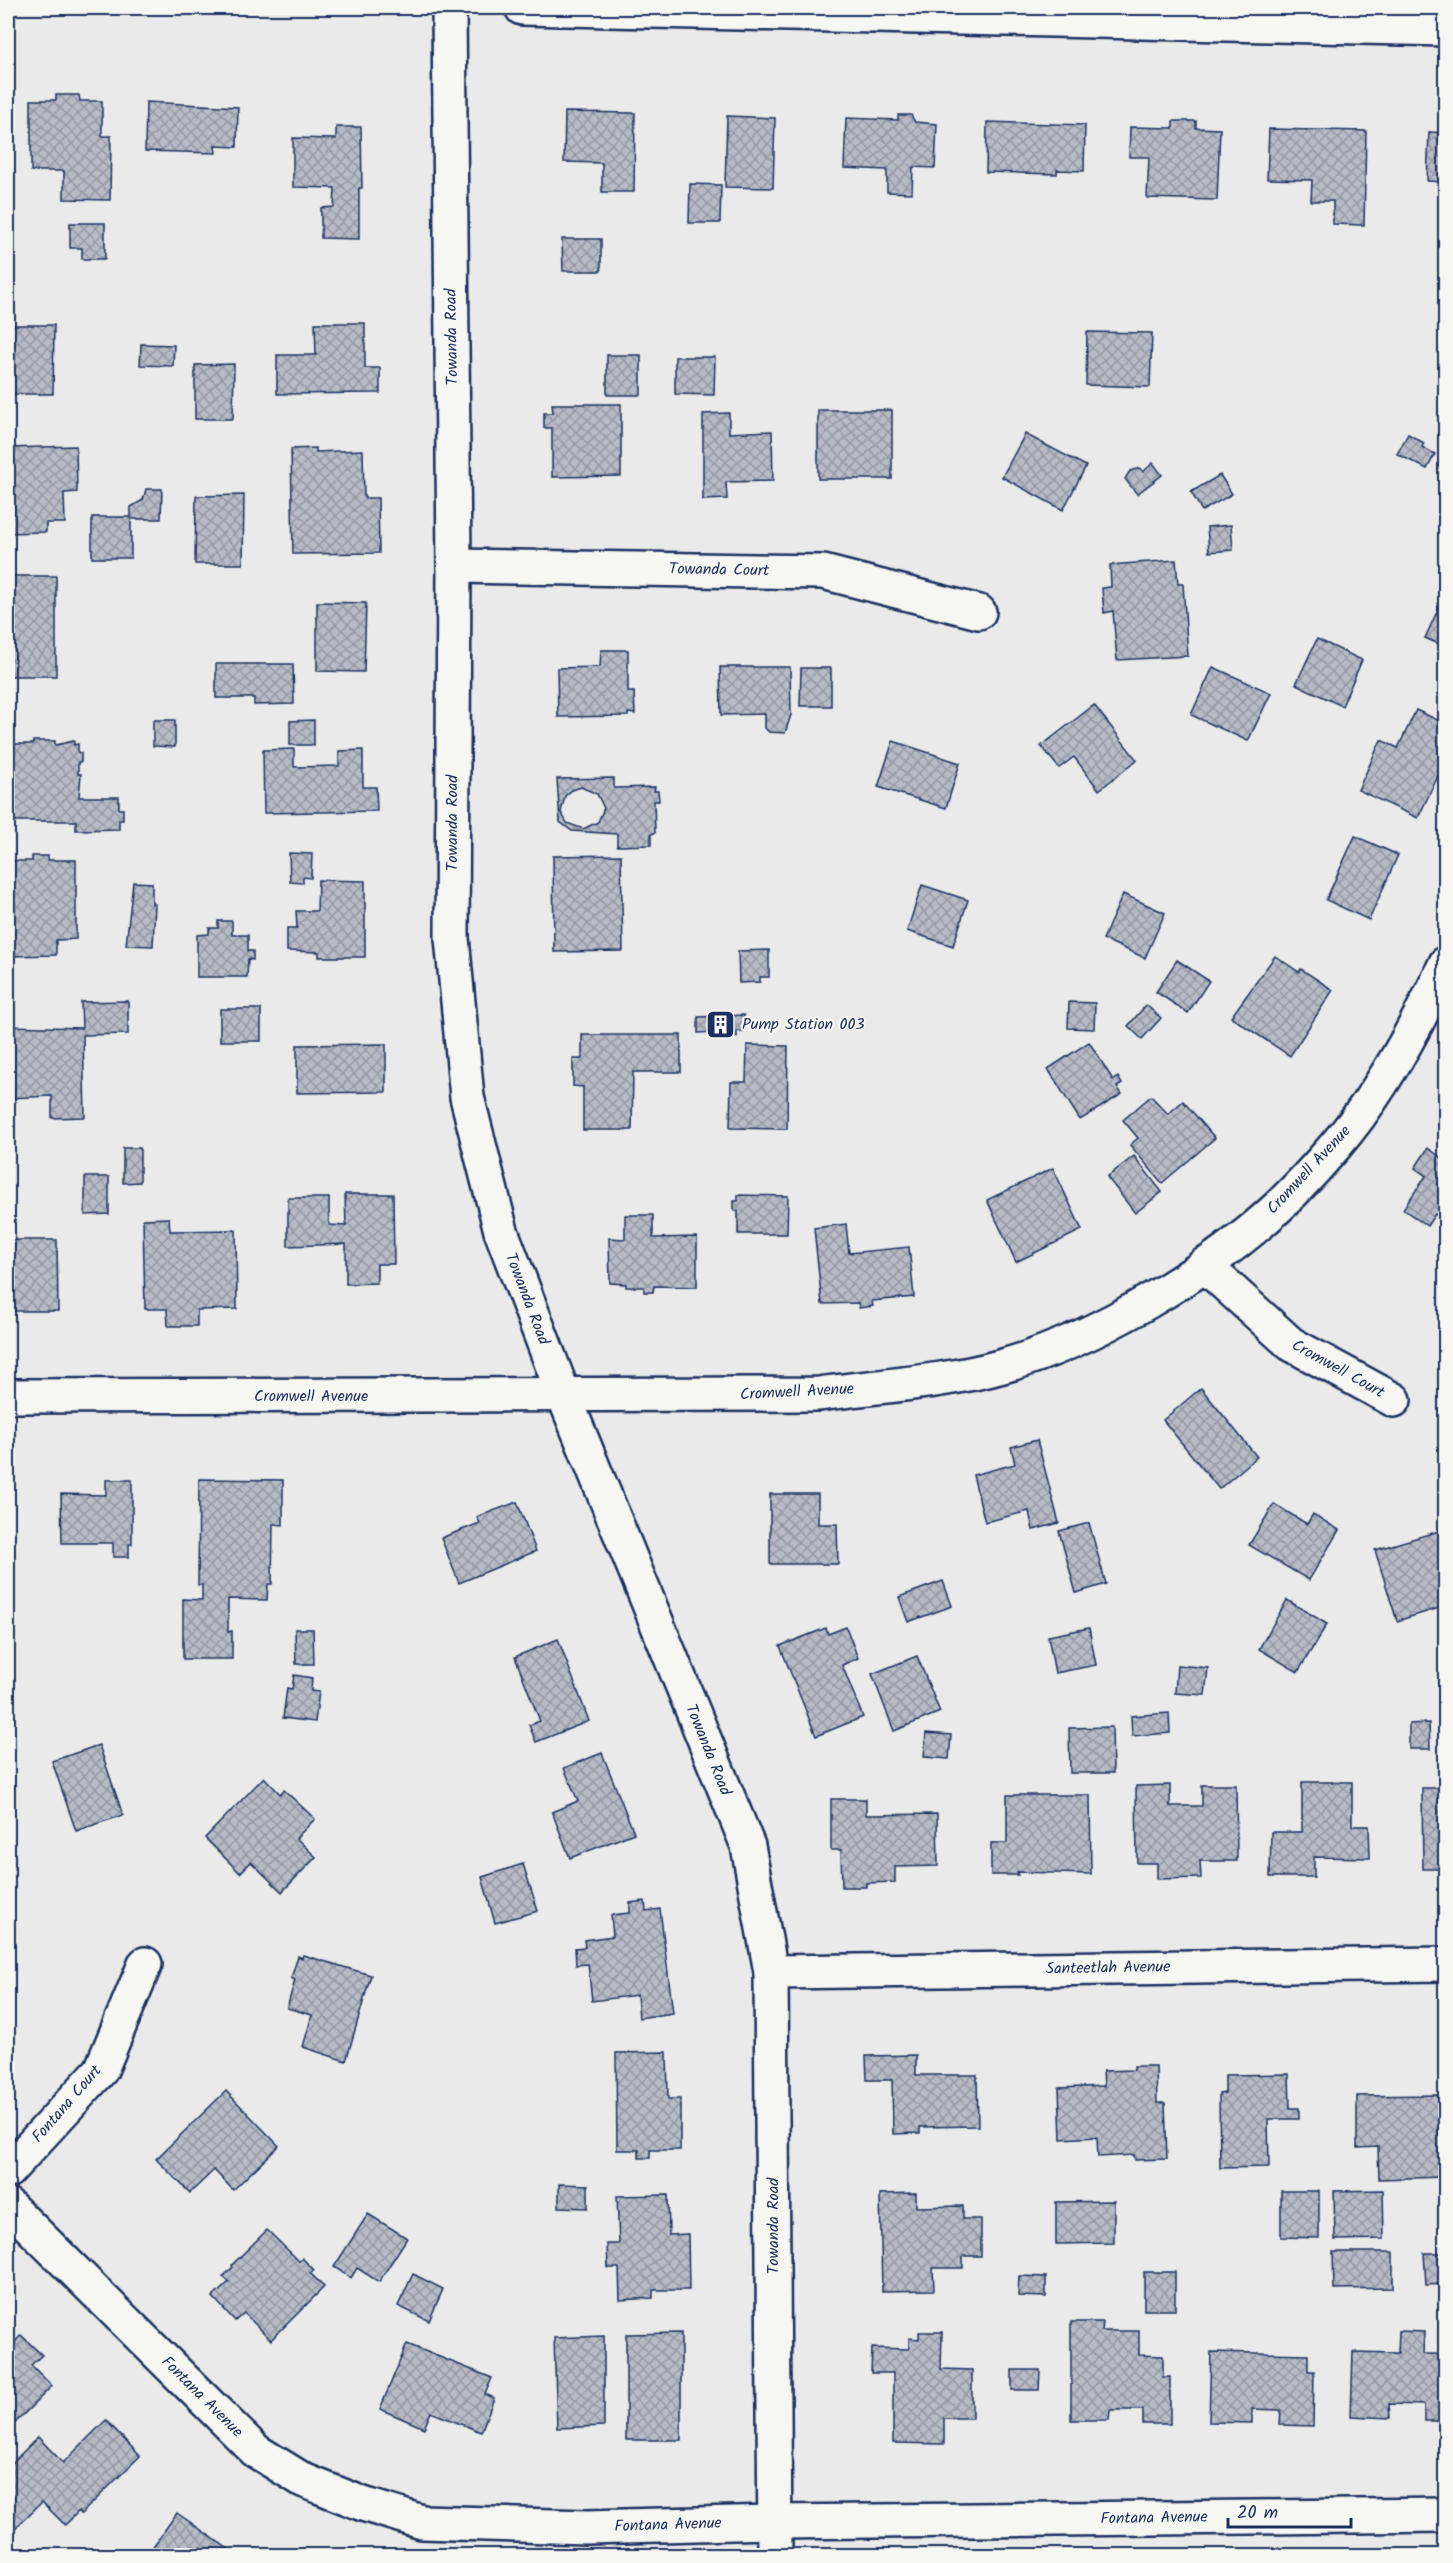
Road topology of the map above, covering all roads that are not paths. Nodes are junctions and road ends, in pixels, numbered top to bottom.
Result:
1 (449, 8) edge
2 (522, 8) edge
3 (1446, 29) edge
4 (454, 566) junction
5 (979, 612) dead end
6 (1446, 963) edge
7 (1203, 1265) junction
8 (8, 1396) edge
9 (564, 1396) junction
10 (1394, 1400) dead end
11 (145, 1964) dead end
12 (1446, 1964) edge
13 (771, 1972) junction
14 (8, 2171) edge
15 (8, 2205) edge
16 (1446, 2515) edge
17 (774, 2522) junction
18 (775, 2556) edge

1 - 4 street, Towanda Road
2 - 3 street
4 - 5 street, Towanda Court
4 - 9 street, Towanda Road
6 - 7 street, Cromwell Avenue
7 - 9 street, Cromwell Avenue
7 - 10 street, Cromwell Court
8 - 9 street, Cromwell Avenue
9 - 13 street, Towanda Road
11 - 14 street, Fontana Court
12 - 13 street, Santeetlah Avenue
13 - 17 street, Towanda Road
15 - 17 street, Fontana Avenue
16 - 17 street, Fontana Avenue
17 - 18 street, Towanda Road

